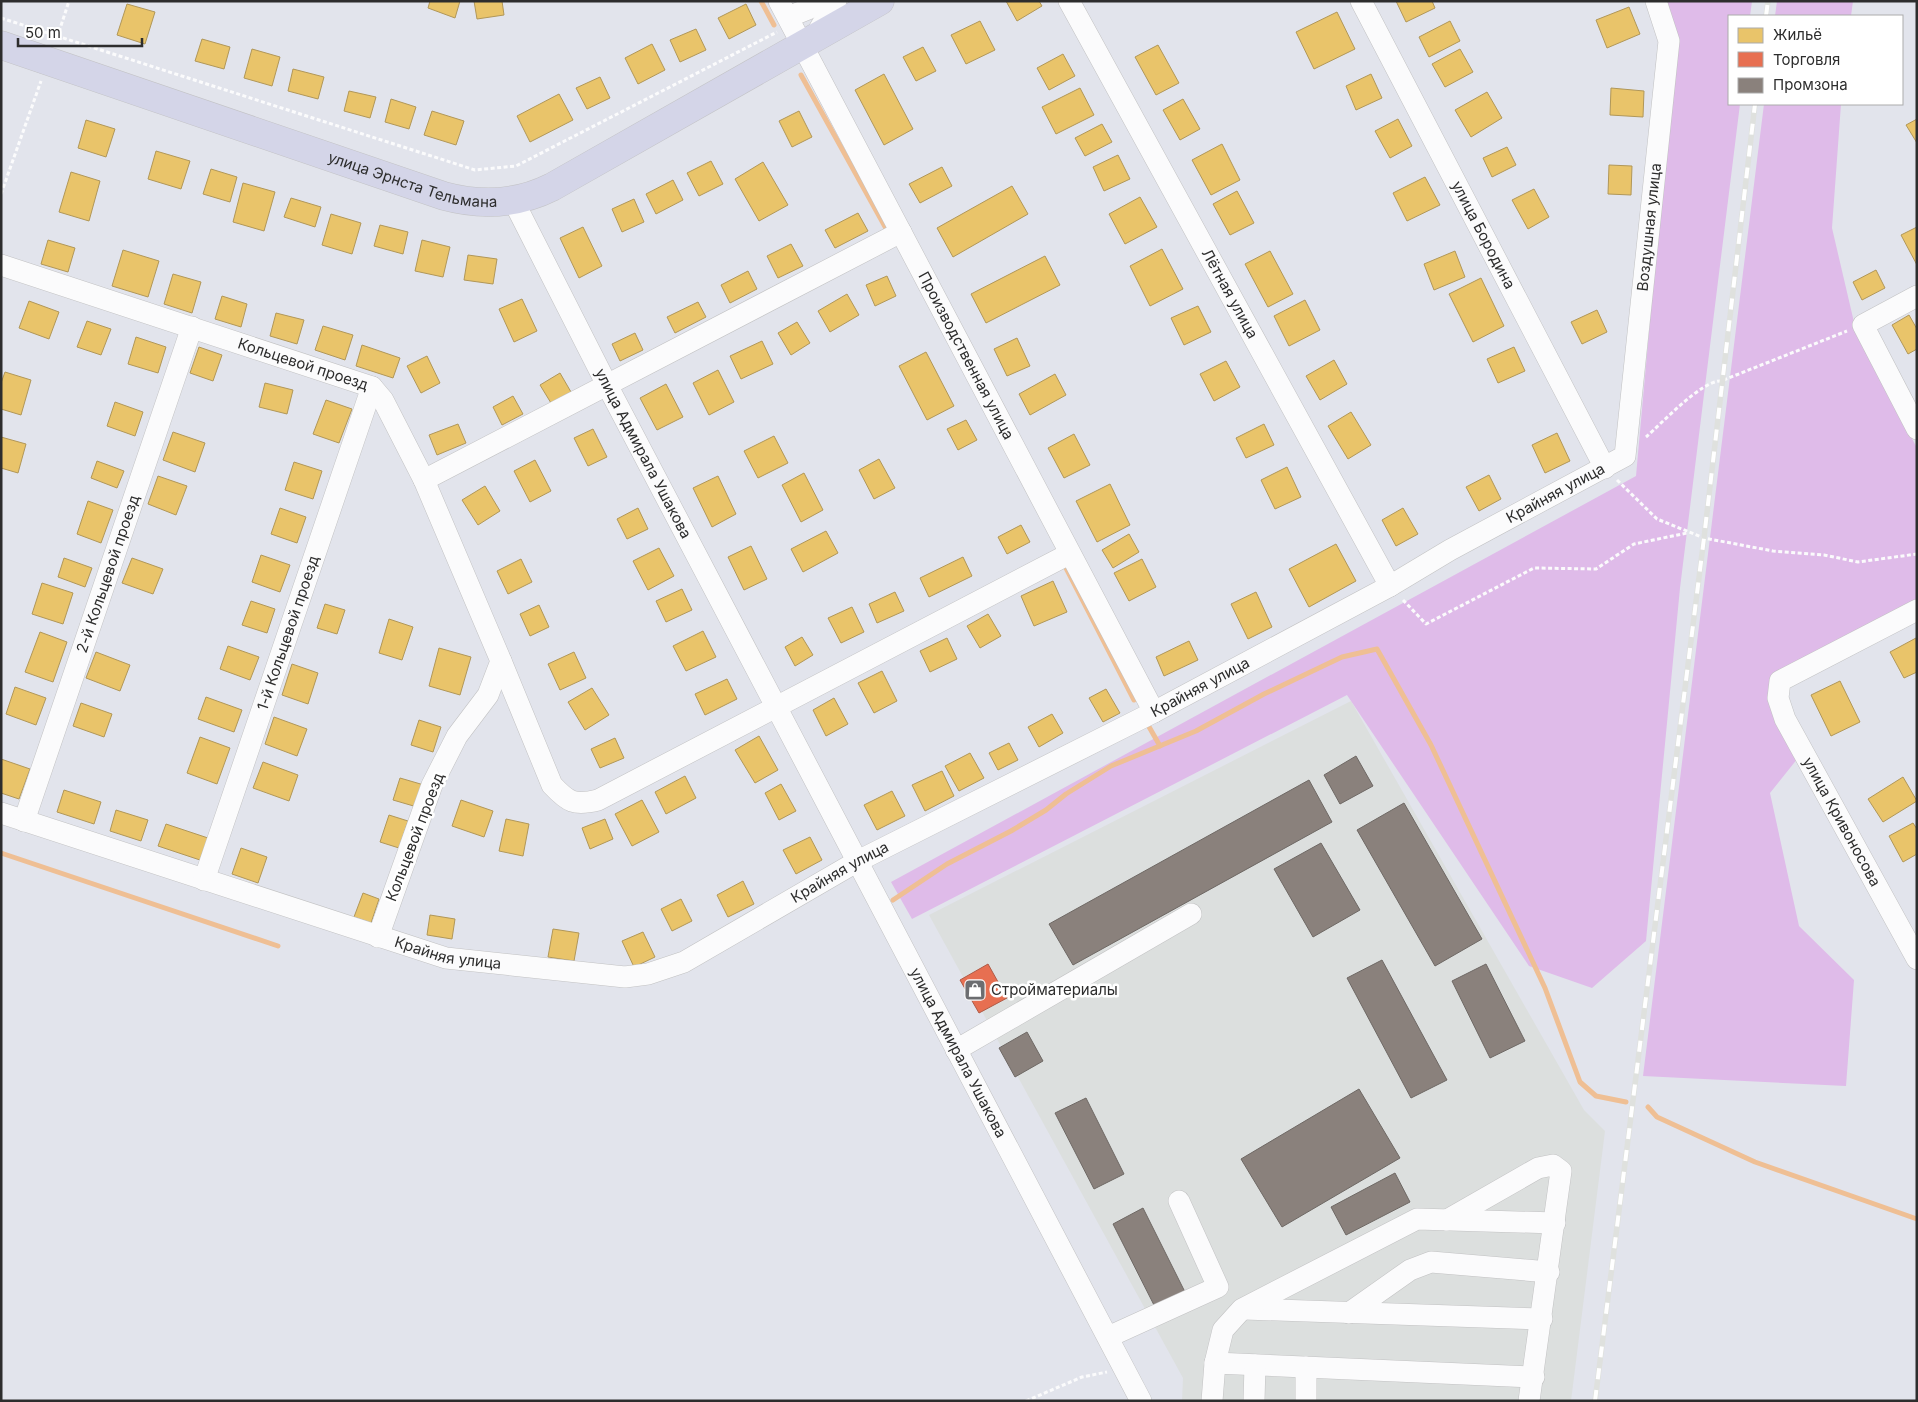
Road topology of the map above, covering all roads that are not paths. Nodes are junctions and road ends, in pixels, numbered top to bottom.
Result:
1 (819, 1) edge
2 (836, 1) edge
3 (880, 1) edge
4 (1069, 1) edge
5 (1361, 1) edge
6 (1656, 1) edge
7 (795, 25) edge
8 (1, 44) edge
9 (513, 200) junction
10 (901, 232) junction
11 (1, 265) edge
12 (1917, 296) edge
13 (192, 327) junction
14 (607, 385) junction
15 (372, 386) junction
16 (1917, 429) edge
17 (1625, 456) joint
18 (1605, 468) junction
19 (424, 480) junction
20 (1069, 554) junction
21 (1390, 586) junction
22 (1917, 610) edge
23 (501, 661) junction
24 (778, 705) junction
25 (1154, 712) junction
26 (1, 813) edge
27 (24, 821) junction
28 (858, 861) junction
29 (204, 880) junction
30 (1191, 914) dead end
31 (378, 937) junction
32 (1917, 959) edge
33 (956, 1050) junction
34 (1179, 1201) dead end
35 (1447, 1220) junction
36 (1555, 1223) junction
37 (1549, 1272) junction
38 (1242, 1309) junction
39 (1349, 1313) junction
40 (1542, 1318) junction
41 (1108, 1338) junction
42 (1215, 1363) junction
43 (1255, 1365) junction
44 (1306, 1367) junction
45 (1534, 1377) junction
46 (1141, 1401) edge
47 (1212, 1401) edge
48 (1254, 1401) edge
49 (1306, 1401) edge
50 (1529, 1401) edge

1 - 7 street
2 - 7 street
3 - 7 main road, улица Эрнста Тельмана
4 - 21 street, Лётная улица
5 - 18 street, улица Бородина
6 - 17 street, Воздушная улица
7 - 9 main road, улица Эрнста Тельмана
7 - 10 street, Производственная улица
8 - 9 main road, улица Эрнста Тельмана
9 - 14 street, улица Адмирала Ушакова
10 - 14 street
10 - 20 street, Производственная улица
11 - 13 street, Кольцевой проезд
12 - 16 street
13 - 15 street, Кольцевой проезд
13 - 27 street, 2-й Кольцевой проезд
14 - 19 street
14 - 24 street, улица Адмирала Ушакова
15 - 19 street, Кольцевой проезд
15 - 29 street, 1-й Кольцевой проезд
17 - 18 street, Крайняя улица
18 - 21 street, Крайняя улица
19 - 23 street, Кольцевой проезд
20 - 24 street
20 - 25 street, Производственная улица
21 - 25 street, Крайняя улица
22 - 32 street, улица Кривоносова
23 - 24 street, Кольцевой проезд
23 - 31 street, Кольцевой проезд
24 - 28 street, улица Адмирала Ушакова
25 - 28 street, Крайняя улица
26 - 27 street, Крайняя улица
27 - 29 street, Крайняя улица
28 - 31 street, Крайняя улица
28 - 33 street, улица Адмирала Ушакова
29 - 31 street, Крайняя улица
30 - 33 street
33 - 41 street, улица Адмирала Ушакова
34 - 41 street
35 - 36 street
35 - 36 street
35 - 38 street
36 - 37 street
37 - 39 street
37 - 40 street
38 - 39 street
38 - 42 street
39 - 40 street
40 - 45 street
41 - 46 street, улица Адмирала Ушакова
42 - 43 street
42 - 47 street
43 - 44 street
43 - 48 street
44 - 45 street
44 - 49 street
45 - 50 street

